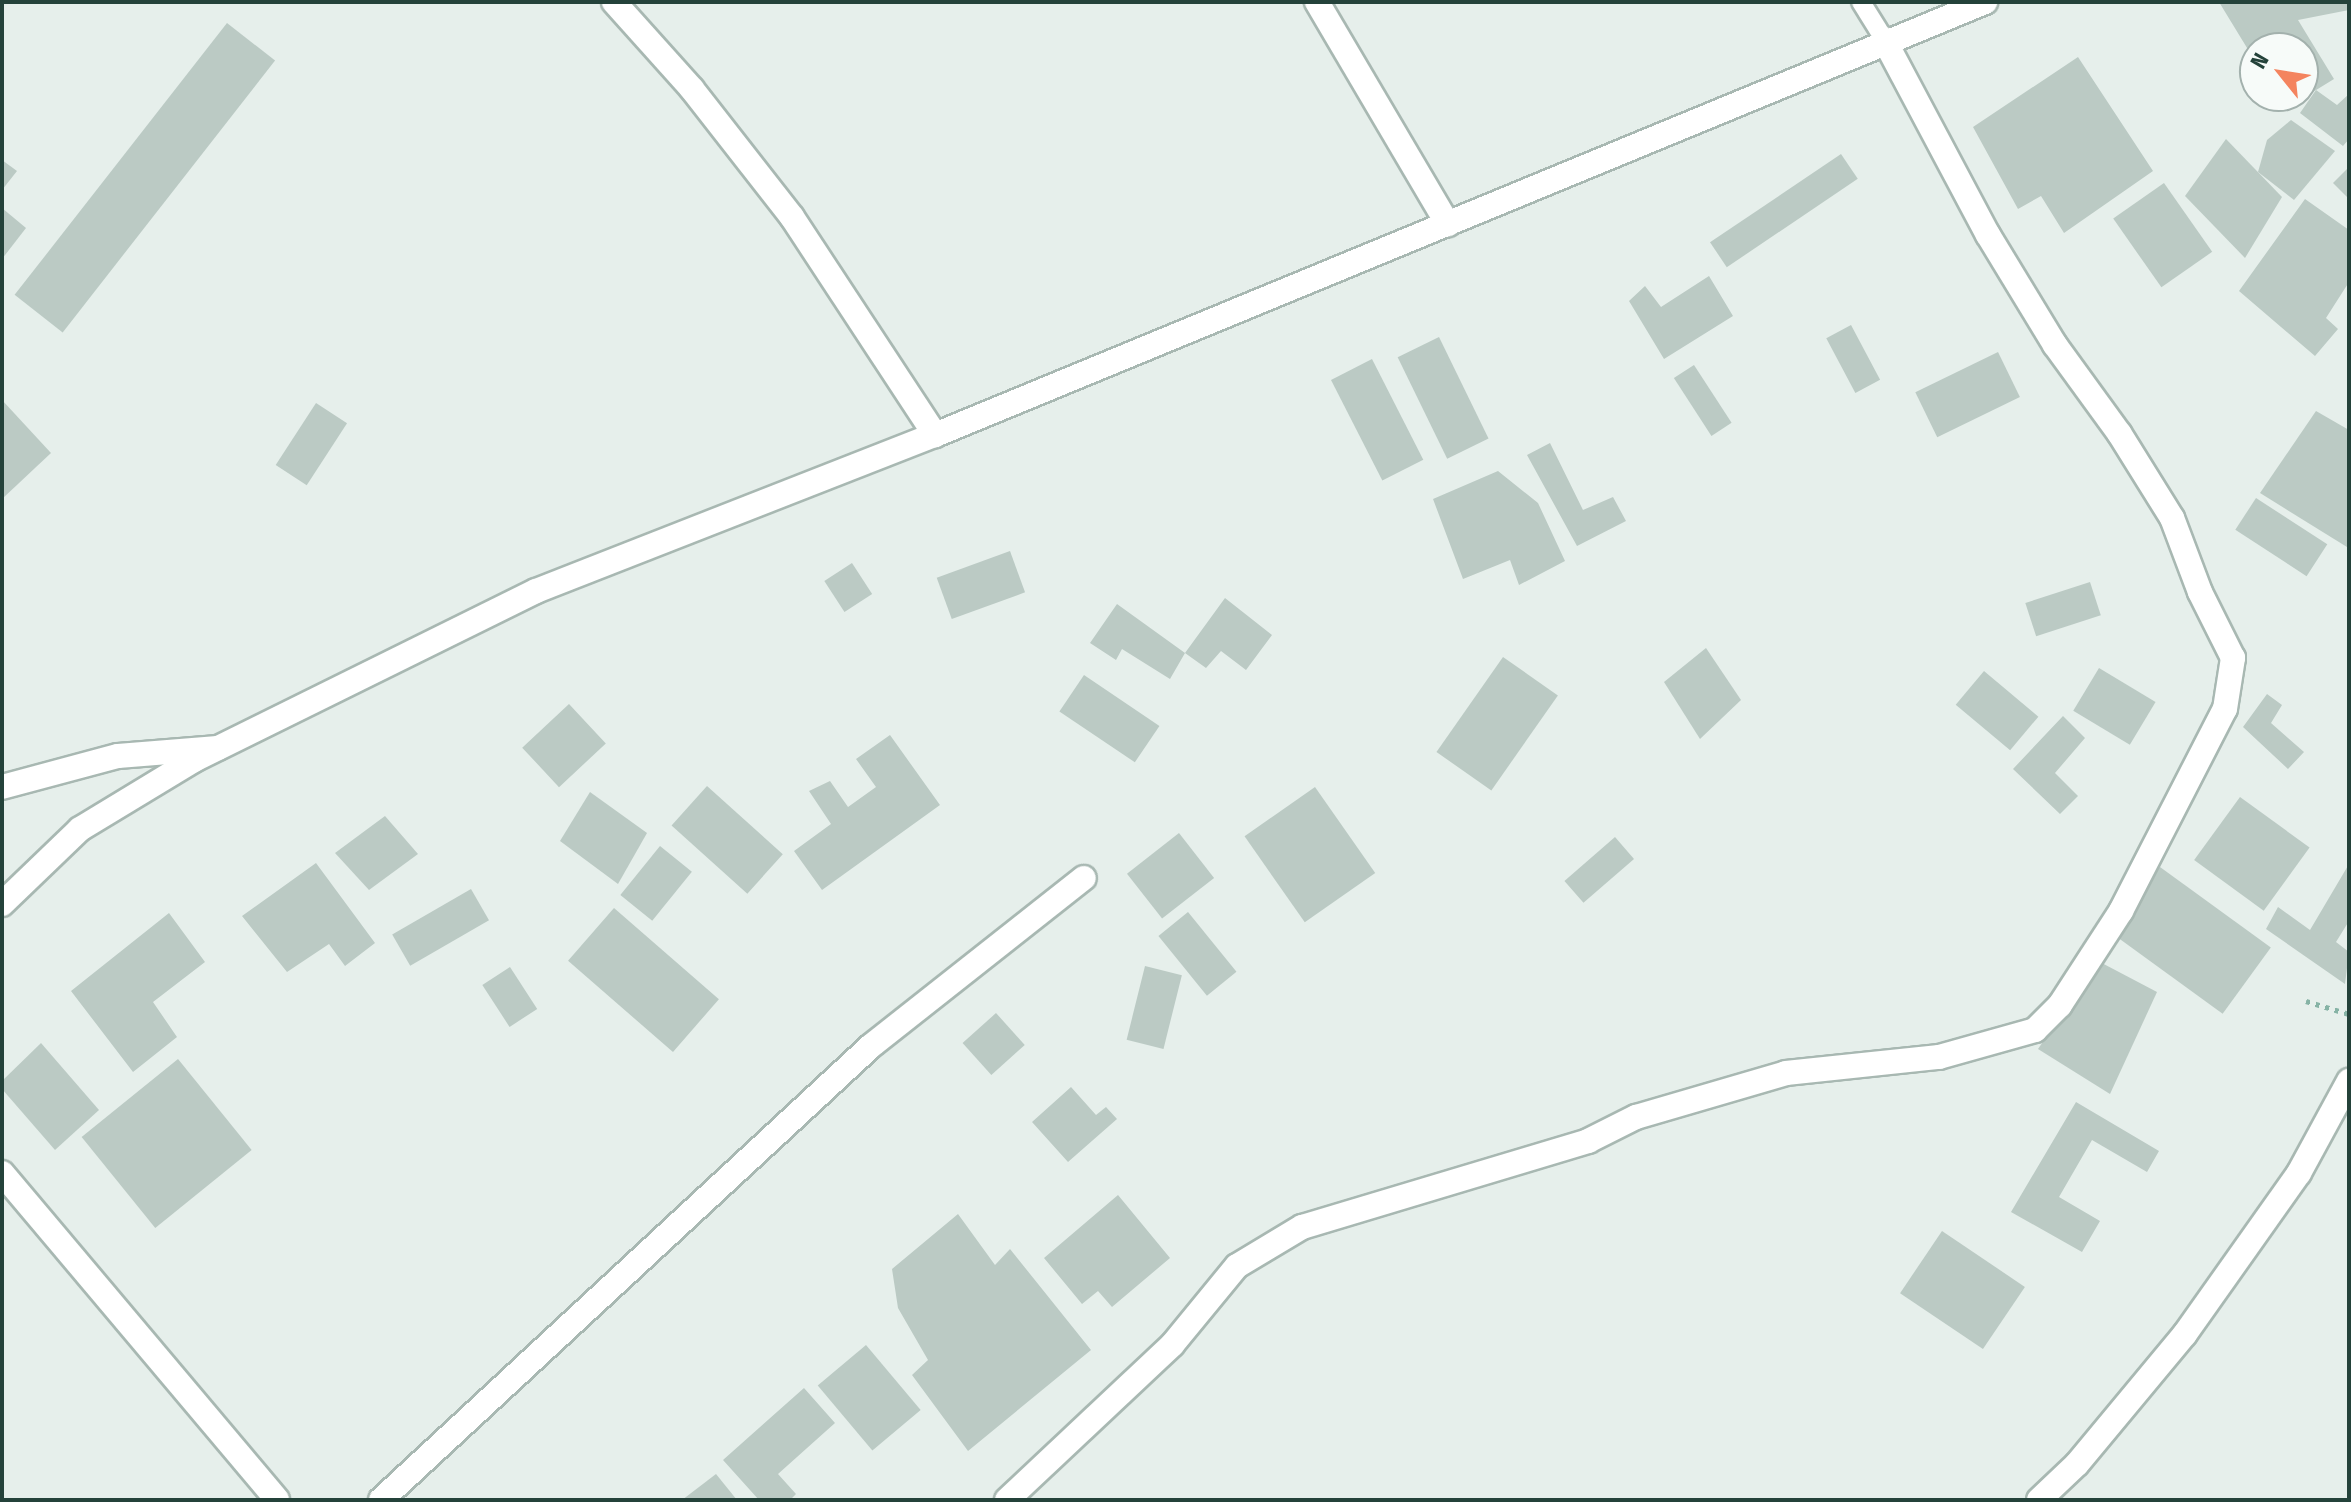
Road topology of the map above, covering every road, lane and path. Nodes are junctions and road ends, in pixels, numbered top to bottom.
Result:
1 (614, 2) edge
2 (1317, 2) edge
3 (1861, 2) edge
4 (1985, 2) edge
5 (1884, 39) junction
6 (1448, 224) junction
7 (935, 435) junction
8 (218, 748) junction
9 (2, 787) edge
10 (1084, 878) dead end
11 (2, 904) edge
12 (2306, 1001) dead end
13 (2349, 1014) edge
14 (2349, 1081) edge
15 (2, 1173) edge
16 (277, 1500) edge
17 (381, 1500) edge
18 (1007, 1500) edge
19 (2039, 1500) edge

1 - 7 street
2 - 6 street
3 - 5 lane
4 - 5 street
5 - 6 street
5 - 18 street
6 - 7 street
7 - 8 street
8 - 9 street
8 - 11 street
10 - 17 street
12 - 13 path
14 - 19 street
15 - 16 street

